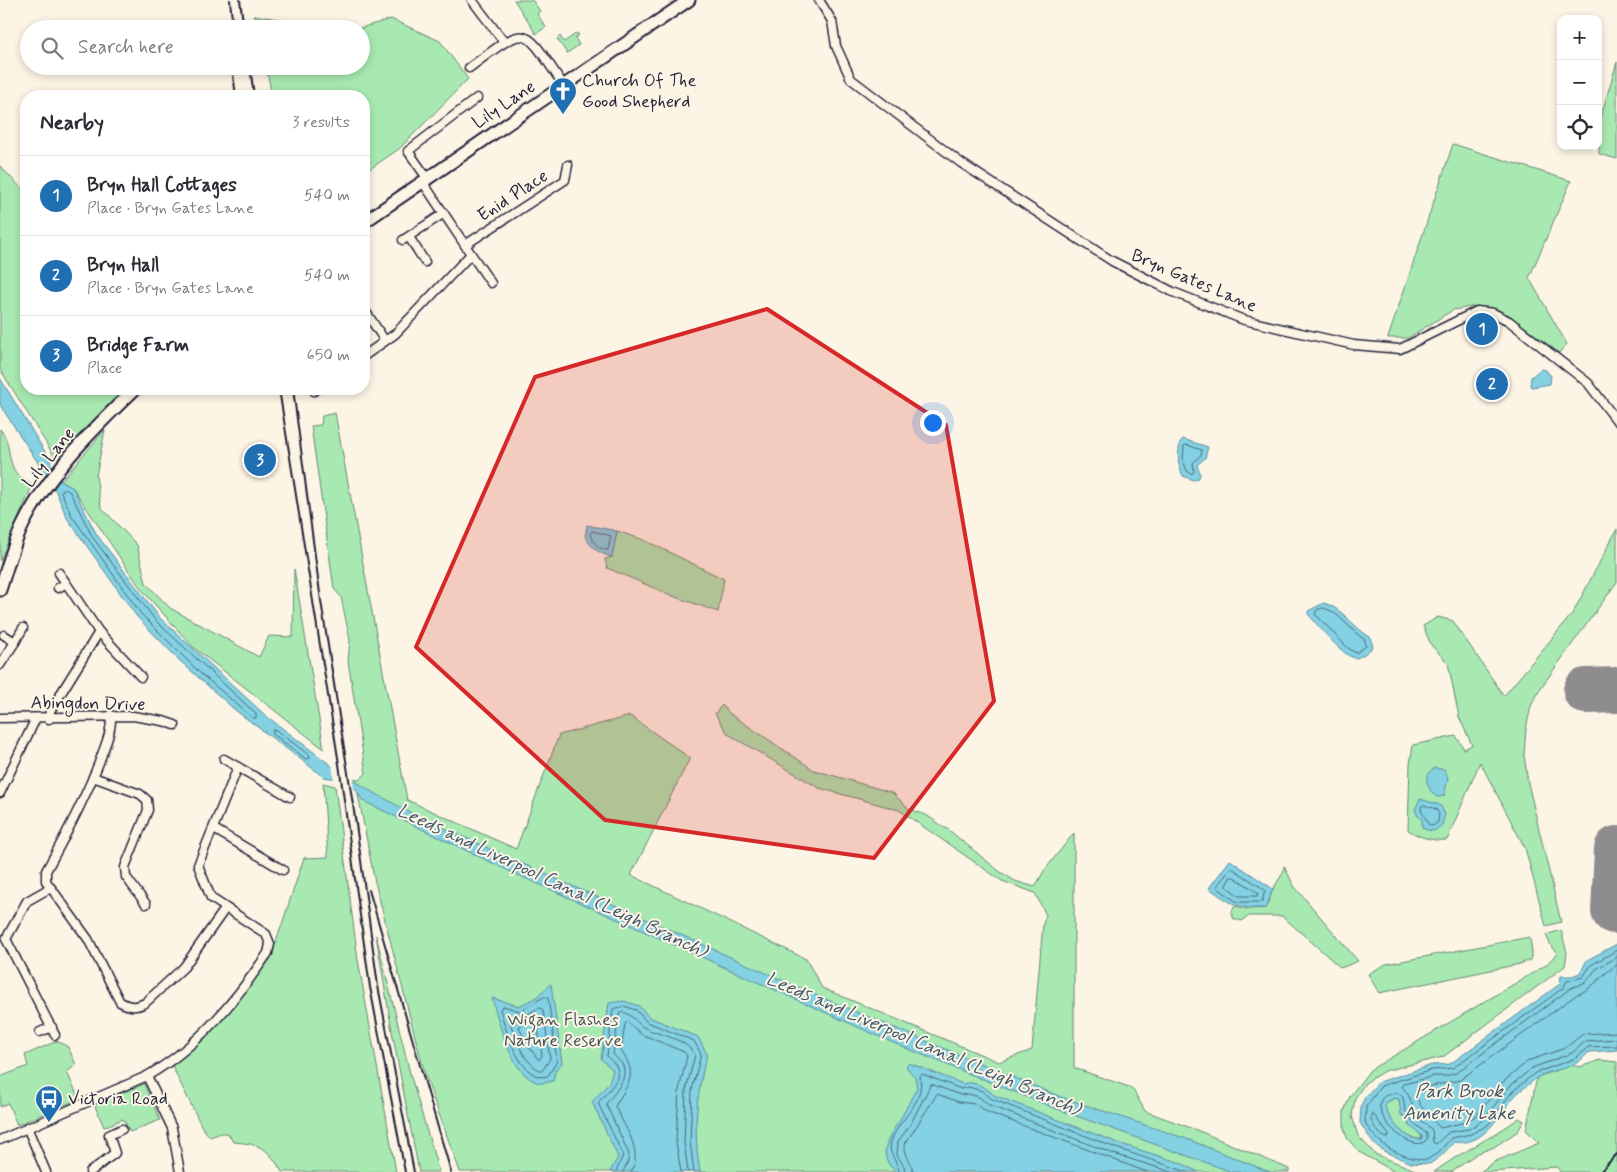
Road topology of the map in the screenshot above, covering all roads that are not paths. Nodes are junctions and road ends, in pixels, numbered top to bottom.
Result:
1 (472, 0) edge
2 (689, 0) edge
3 (819, 0) edge
4 (504, 42) junction
5 (469, 68) dead end
6 (564, 86) junction
7 (478, 98) dead end
8 (568, 165) dead end
9 (425, 180) junction
10 (443, 214) junction
11 (370, 218) edge
12 (465, 245) junction
13 (471, 254) junction
14 (425, 262) dead end
15 (491, 283) dead end
16 (370, 318) edge
17 (385, 341) junction
18 (370, 352) edge
19 (128, 395) edge
20 (1617, 420) edge
21 (59, 573) dead end
22 (66, 583) junction
23 (58, 588) dead end
24 (0, 590) edge
25 (23, 628) dead end
26 (99, 632) junction
27 (4, 635) dead end
28 (15, 642) junction
29 (0, 665) edge
30 (141, 677) dead end
31 (111, 716) junction
32 (0, 718) edge
33 (36, 718) junction
34 (49, 719) junction
35 (175, 725) dead end
36 (224, 759) dead end
37 (238, 767) junction
38 (93, 777) junction
39 (0, 793) edge
40 (290, 797) dead end
41 (214, 829) junction
42 (283, 870) dead end
43 (50, 888) junction
44 (146, 904) dead end
45 (225, 909) junction
46 (40, 1032) dead end
47 (147, 1076) junction
48 (27, 1127) junction
49 (122, 1129) dead end
50 (0, 1140) edge
51 (46, 1172) edge
52 (90, 1172) edge
53 (180, 1172) edge

1 - 4 street
2 - 6 main road, Lily Lane
3 - 20 street, Bryn Gates Lane
4 - 5 street
4 - 6 street
6 - 9 main road, Lily Lane
7 - 9 street
8 - 12 street, Enid Place
9 - 10 street
9 - 11 main road, Lily Lane
10 - 12 street
10 - 14 street
12 - 13 street
13 - 15 street
13 - 17 street
16 - 17 street
17 - 18 street
19 - 24 main road, Lily Lane
21 - 22 street
22 - 23 street
22 - 26 street
25 - 28 street
26 - 30 street
26 - 34 street
27 - 28 street
28 - 29 street
31 - 34 street, Abingdon Drive
31 - 35 street, Abingdon Drive
31 - 38 street
32 - 33 street, Abingdon Drive
33 - 34 street, Abingdon Drive
33 - 39 street
36 - 37 street
37 - 40 street
37 - 41 street
38 - 43 street
38 - 44 street
41 - 42 street
41 - 45 street
43 - 45 street
43 - 46 street
45 - 47 street
47 - 48 street
47 - 53 street
48 - 50 street
48 - 51 street
49 - 52 street

